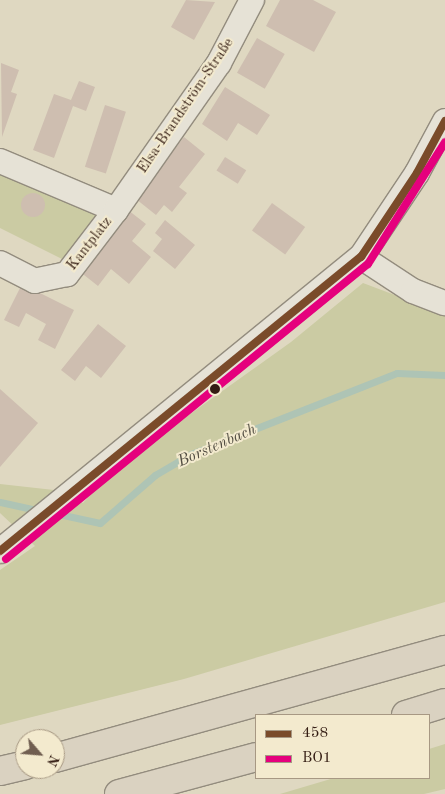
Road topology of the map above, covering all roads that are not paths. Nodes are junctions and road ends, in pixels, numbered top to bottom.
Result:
1 (252, 0) edge
2 (445, 121) edge
3 (0, 161) edge
4 (116, 210) junction
5 (361, 257) junction
6 (0, 263) edge
7 (445, 303) edge
8 (7, 547) edge
9 (445, 650) edge
10 (445, 703) edge
11 (409, 714) edge
12 (65, 756) edge
13 (255, 757) edge
14 (15, 767) edge
15 (0, 771) edge
16 (119, 794) edge

1 - 4 street, Elsa-Brandström-Straße
2 - 5 street
3 - 4 street, Kantplatz
4 - 6 street, Kantplatz
5 - 7 street
5 - 8 street
9 - 12 highway
10 - 11 highway
13 - 16 highway
14 - 15 highway

